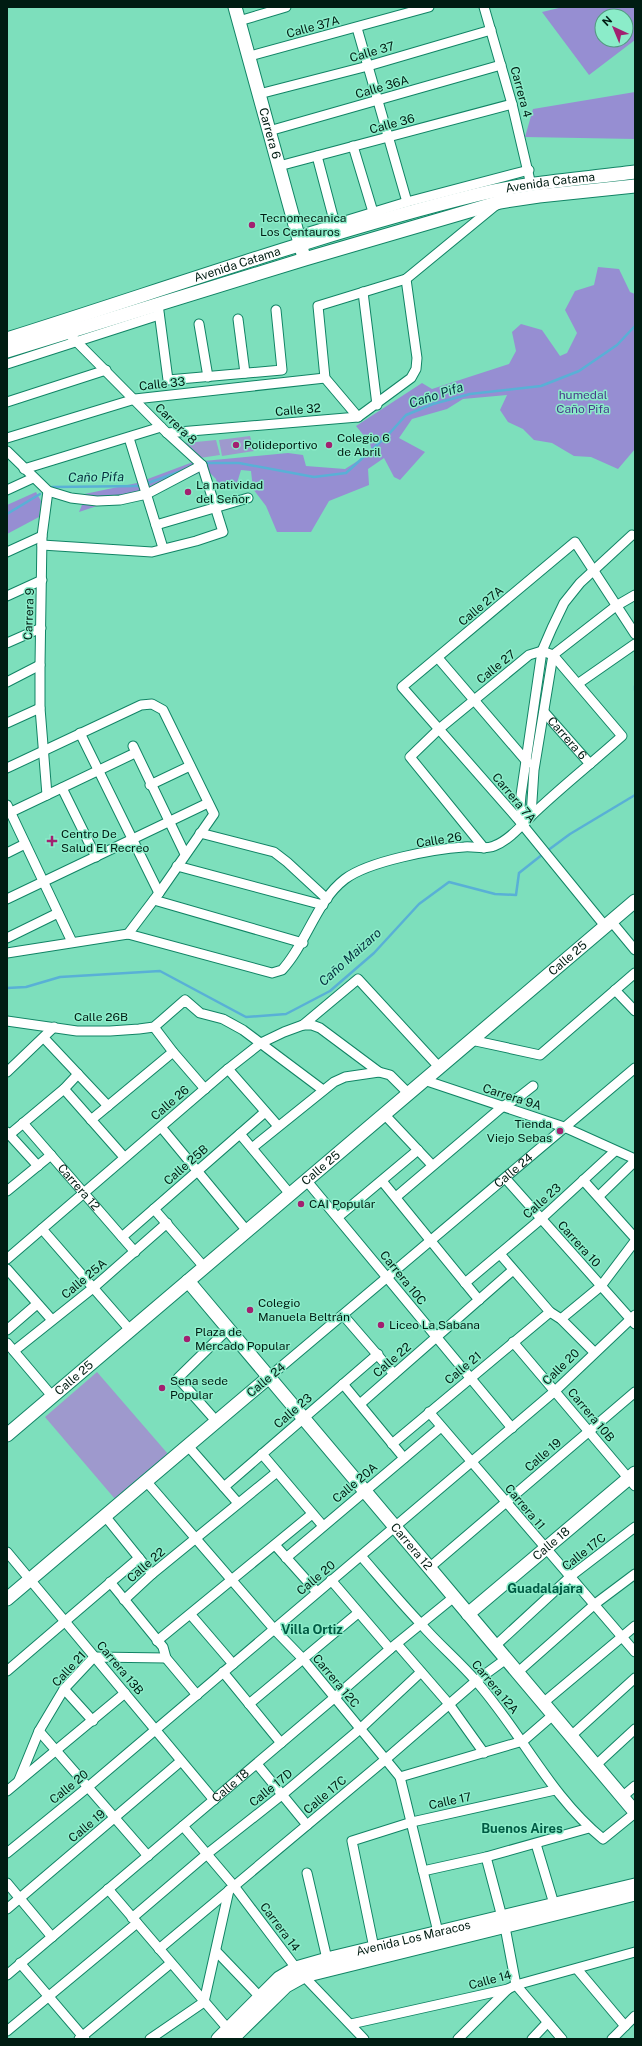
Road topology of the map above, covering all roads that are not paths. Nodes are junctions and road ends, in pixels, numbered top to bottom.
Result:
1 (235, 7) edge
2 (286, 7) edge
3 (429, 7) edge
4 (484, 7) edge
5 (239, 21) junction
6 (357, 28) junction
7 (491, 30) junction
8 (250, 56) junction
9 (501, 65) junction
10 (368, 66) junction
11 (259, 94) junction
12 (378, 101) junction
13 (512, 104) junction
14 (269, 131) junction
15 (388, 137) junction
16 (353, 146) junction
17 (317, 156) junction
18 (279, 166) junction
19 (529, 170) junction
20 (635, 172) edge
21 (531, 185) junction
22 (635, 186) edge
23 (407, 202) junction
24 (500, 202) junction
25 (373, 212) junction
26 (457, 214) junction
27 (335, 224) junction
28 (463, 232) junction
29 (300, 240) junction
30 (304, 259) junction
31 (406, 279) junction
32 (362, 292) junction
33 (159, 310) junction
34 (276, 310) dead end
35 (238, 319) dead end
36 (199, 324) dead end
37 (72, 337) junction
38 (7, 339) edge
39 (7, 351) edge
40 (7, 364) edge
41 (106, 370) junction
42 (245, 373) junction
43 (208, 377) junction
44 (325, 378) junction
45 (135, 399) junction
46 (7, 402) edge
47 (377, 405) junction
48 (358, 417) junction
49 (164, 430) junction
50 (7, 438) edge
51 (129, 438) junction
52 (7, 450) edge
53 (202, 465) junction
54 (24, 469) junction
55 (33, 478) junction
56 (7, 490) edge
57 (48, 491) junction
58 (147, 494) junction
59 (248, 498) dead end
60 (215, 509) junction
61 (156, 525) junction
62 (632, 534) dead end
63 (42, 536) junction
64 (42, 545) junction
65 (163, 548) junction
66 (7, 552) edge
67 (594, 569) junction
68 (42, 580) junction
69 (635, 595) edge
70 (7, 596) edge
71 (616, 606) junction
72 (40, 628) junction
73 (635, 634) edge
74 (7, 643) edge
75 (635, 644) edge
76 (542, 651) junction
77 (553, 655) junction
78 (438, 658) junction
79 (40, 666) junction
80 (7, 682) edge
81 (579, 684) junction
82 (402, 688) joint
83 (474, 700) junction
84 (40, 708) junction
85 (544, 712) junction
86 (7, 723) edge
87 (439, 729) junction
88 (80, 733) junction
89 (42, 752) junction
90 (525, 761) junction
91 (590, 764) junction
92 (190, 766) junction
93 (7, 768) edge
94 (534, 770) junction
95 (98, 771) junction
96 (150, 786) junction
97 (62, 788) junction
98 (47, 795) junction
99 (208, 803) junction
100 (8, 810) edge
101 (526, 821) junction
102 (168, 822) junction
103 (200, 833) junction
104 (133, 839) junction
105 (25, 844) junction
106 (484, 848) junction
107 (7, 852) edge
108 (185, 854) junction
109 (96, 857) junction
110 (177, 866) junction
111 (43, 883) junction
112 (157, 896) junction
113 (7, 899) edge
114 (635, 901) edge
115 (325, 902) junction
116 (58, 913) junction
117 (608, 924) junction
118 (128, 934) junction
119 (7, 938) edge
120 (72, 942) junction
121 (303, 943) junction
122 (635, 950) edge
123 (7, 953) edge
124 (635, 973) edge
125 (616, 990) junction
126 (635, 1012) edge
127 (7, 1021) edge
128 (303, 1025) junction
129 (54, 1027) junction
130 (154, 1027) junction
131 (44, 1038) junction
132 (471, 1040) junction
133 (262, 1043) junction
134 (173, 1052) junction
135 (439, 1067) junction
136 (635, 1068) edge
137 (228, 1069) junction
138 (7, 1072) edge
139 (379, 1072) junction
140 (78, 1074) junction
141 (424, 1080) junction
142 (533, 1086) dead end
143 (64, 1089) junction
144 (205, 1089) junction
145 (323, 1090) junction
146 (408, 1093) junction
147 (108, 1106) junction
148 (502, 1107) junction
149 (265, 1112) junction
150 (384, 1114) junction
151 (91, 1120) junction
152 (23, 1123) junction
153 (278, 1126) junction
154 (160, 1127) junction
155 (564, 1127) junction
156 (8, 1133) edge
157 (240, 1134) junction
158 (252, 1148) junction
159 (418, 1150) junction
160 (615, 1151) junction
161 (51, 1155) junction
162 (124, 1157) junction
163 (635, 1160) edge
164 (432, 1165) junction
165 (38, 1166) junction
166 (197, 1171) junction
167 (506, 1179) junction
168 (306, 1180) junction
169 (583, 1180) junction
170 (382, 1181) junction
171 (7, 1191) edge
172 (84, 1192) junction
173 (290, 1194) junction
174 (599, 1196) junction
175 (396, 1197) junction
176 (154, 1209) junction
177 (338, 1217) junction
178 (541, 1219) junction
179 (167, 1224) junction
180 (42, 1229) junction
181 (247, 1231) junction
182 (122, 1237) junction
183 (635, 1238) edge
184 (635, 1241) edge
185 (431, 1242) junction
186 (135, 1252) junction
187 (500, 1254) junction
188 (7, 1259) edge
189 (204, 1267) junction
190 (7, 1269) edge
191 (513, 1270) junction
192 (387, 1278) junction
193 (188, 1281) junction
194 (465, 1283) junction
195 (601, 1286) junction
196 (93, 1288) junction
197 (479, 1300) junction
198 (37, 1304) junction
199 (550, 1312) junction
200 (343, 1315) junction
201 (561, 1319) junction
202 (634, 1319) edge
203 (52, 1320) junction
204 (228, 1329) junction
205 (7, 1330) edge
206 (130, 1330) junction
207 (436, 1337) junction
208 (513, 1342) junction
209 (7, 1343) edge
210 (14, 1351) junction
211 (594, 1352) junction
212 (378, 1354) junction
213 (394, 1374) junction
214 (269, 1377) junction
215 (470, 1378) junction
216 (343, 1384) junction
217 (555, 1391) junction
218 (635, 1392) edge
219 (52, 1396) junction
220 (360, 1404) junction
221 (429, 1412) junction
222 (303, 1418) junction
223 (217, 1422) junction
224 (441, 1427) junction
225 (512, 1428) junction
226 (8, 1432) edge
227 (589, 1432) junction
228 (392, 1444) junction
229 (188, 1446) junction
230 (262, 1454) junction
231 (404, 1458) junction
232 (471, 1462) junction
233 (277, 1472) junction
234 (633, 1479) edge
235 (146, 1481) junction
236 (224, 1487) junction
237 (364, 1491) junction
238 (238, 1503) junction
239 (506, 1503) junction
240 (312, 1514) junction
241 (105, 1516) junction
242 (322, 1526) junction
243 (395, 1527) junction
244 (635, 1527) edge
245 (196, 1539) junction
246 (275, 1545) junction
247 (545, 1549) junction
248 (7, 1552) edge
249 (361, 1556) junction
250 (139, 1558) junction
251 (286, 1558) junction
252 (429, 1568) junction
253 (152, 1574) junction
254 (635, 1574) edge
255 (572, 1576) junction
256 (30, 1580) junction
257 (232, 1580) junction
258 (331, 1580) junction
259 (110, 1582) junction
260 (317, 1592) junction
261 (454, 1597) junction
262 (7, 1599) edge
263 (124, 1600) junction
264 (595, 1604) junction
265 (358, 1613) junction
266 (468, 1614) junction
267 (191, 1615) junction
268 (65, 1621) junction
269 (421, 1625) junction
270 (635, 1626) edge
271 (274, 1629) junction
272 (622, 1637) junction
273 (158, 1641) junction
274 (393, 1646) junction
275 (495, 1646) junction
276 (635, 1652) edge
277 (94, 1657) junction
278 (166, 1658) junction
279 (303, 1659) junction
280 (506, 1659) junction
281 (233, 1664) junction
282 (7, 1671) edge
283 (223, 1672) junction
284 (421, 1672) junction
285 (518, 1672) junction
286 (635, 1678) edge
287 (476, 1681) junction
288 (64, 1689) junction
289 (125, 1693) junction
290 (197, 1695) junction
291 (334, 1698) junction
292 (543, 1703) junction
293 (249, 1704) junction
294 (449, 1704) junction
295 (554, 1715) junction
296 (93, 1722) junction
297 (360, 1729) junction
298 (635, 1729) edge
299 (155, 1730) junction
300 (39, 1731) junction
301 (571, 1736) junction
302 (522, 1741) junction
303 (281, 1743) junction
304 (55, 1750) junction
305 (484, 1752) junction
306 (386, 1758) junction
307 (181, 1761) junction
308 (257, 1764) junction
309 (596, 1765) junction
310 (400, 1777) junction
311 (11, 1786) edge
312 (635, 1786) edge
313 (88, 1787) junction
314 (555, 1790) junction
315 (283, 1794) junction
316 (622, 1797) junction
317 (214, 1800) junction
318 (635, 1813) edge
319 (115, 1817) junction
320 (412, 1822) junction
321 (307, 1825) junction
322 (183, 1826) junction
323 (589, 1828) junction
324 (536, 1844) junction
325 (7, 1852) edge
326 (207, 1854) junction
327 (148, 1856) junction
328 (486, 1857) junction
329 (423, 1871) junction
330 (307, 1873) dead end
331 (7, 1883) edge
332 (635, 1885) edge
333 (231, 1888) junction
334 (108, 1889) junction
335 (635, 1894) edge
336 (20, 1897) junction
337 (554, 1904) junction
338 (7, 1909) edge
339 (134, 1920) junction
340 (504, 1922) junction
341 (438, 1932) junction
342 (52, 1937) junction
343 (374, 1948) junction
344 (159, 1949) junction
345 (216, 1950) junction
346 (635, 1952) edge
347 (327, 1959) junction
348 (20, 1963) junction
349 (171, 1963) junction
350 (577, 1969) junction
351 (300, 1972) junction
352 (7, 1975) edge
353 (516, 1985) junction
354 (508, 1990) junction
355 (50, 1996) junction
356 (260, 1997) junction
357 (204, 2002) junction
358 (635, 2016) edge
359 (547, 2023) junction
360 (350, 2024) junction
361 (625, 2026) junction
362 (7, 2031) edge
363 (230, 2034) edge
364 (82, 2038) edge
365 (150, 2039) edge
366 (218, 2039) edge
367 (364, 2039) edge
368 (458, 2039) edge
369 (532, 2039) edge
370 (562, 2039) edge
371 (612, 2039) edge

1 - 5 street, Carrera 6
2 - 5 street
3 - 6 street, Calle 37A
4 - 7 street, Carrera 4
5 - 8 street, Carrera 6
6 - 8 street, Calle 37A
6 - 10 street
7 - 9 street, Carrera 4
7 - 10 street, Calle 37
8 - 11 street, Carrera 6
9 - 12 street, Calle 36A
9 - 13 street, Carrera 4
10 - 11 street, Calle 37
10 - 12 street
11 - 14 street, Carrera 6
12 - 14 street, Calle 36A
12 - 15 street
13 - 15 street, Calle 36
13 - 19 street, Carrera 4
14 - 18 street, Carrera 6
15 - 16 street, Calle 36
15 - 23 street
16 - 17 street, Calle 36
16 - 25 street
17 - 18 street, Calle 36
17 - 27 street
18 - 29 street, Carrera 6
19 - 21 street, Carrera 4
19 - 23 street, Avenida Catama
20 - 21 street, Avenida Catama
21 - 29 street, Avenida Catama
22 - 24 street, Avenida Catama
23 - 25 street, Avenida Catama
24 - 26 street, Avenida Catama
24 - 28 street
25 - 27 street, Avenida Catama
26 - 28 street
26 - 30 street, Avenida Catama
27 - 29 street, Avenida Catama
28 - 31 street
29 - 30 street, Carrera 6
29 - 38 street, Avenida Catama
30 - 33 street, Avenida Catama
31 - 32 street
31 - 47 street, Calle 32
32 - 44 street
32 - 47 street
33 - 37 street, Avenida Catama
33 - 43 street
34 - 42 street
35 - 42 street
36 - 43 street
37 - 39 street, Avenida Catama
37 - 40 street
37 - 41 street, Carrera 8
41 - 45 street, Carrera 8
41 - 46 street
42 - 43 street
44 - 45 street, Calle 33
44 - 48 street
45 - 49 street, Carrera 8
45 - 50 street, Calle 33
47 - 48 street, Calle 32
48 - 49 street, Calle 32
49 - 51 street, Calle 32
49 - 53 street, Carrera 8
51 - 54 street, Calle 32
51 - 58 street
52 - 54 street
53 - 58 street
53 - 60 street
54 - 55 street
55 - 56 street
55 - 57 street
57 - 58 street
57 - 63 street, Carrera 9
58 - 61 street
59 - 60 street
60 - 61 street
60 - 65 street
61 - 65 street
62 - 67 street
63 - 64 street, Carrera 9
63 - 66 street
64 - 65 street
64 - 68 street, Carrera 9
67 - 71 street
67 - 76 street
67 - 78 street, Calle 27A
68 - 70 street
68 - 72 street, Carrera 9
69 - 71 street
71 - 73 street
71 - 77 street
72 - 74 street
72 - 79 street, Carrera 9
75 - 81 street
76 - 77 street
76 - 83 street, Calle 27
76 - 90 street
77 - 81 street
77 - 85 street
78 - 82 street, Calle 27A
78 - 83 street
79 - 80 street
79 - 84 street, Carrera 9
81 - 91 street, Calle 26
82 - 87 street, Carrera 7A
83 - 87 street, Calle 27
83 - 90 street
84 - 86 street
84 - 89 street, Carrera 9
85 - 91 street, Carrera 6
85 - 94 street
87 - 101 street, Carrera 7A
87 - 106 street, Calle 27
88 - 89 street
88 - 92 street
88 - 95 street
89 - 93 street
89 - 98 street, Carrera 9
90 - 94 street
90 - 101 street
91 - 101 street, Calle 26
92 - 96 street
92 - 99 street
94 - 101 street
95 - 96 street
95 - 97 street
95 - 104 street
96 - 102 street
97 - 98 street
97 - 109 street
98 - 100 street
99 - 102 street
99 - 103 street
100 - 105 street
101 - 106 street, Calle 26
101 - 117 street, Carrera 7A
102 - 104 street
102 - 108 street
103 - 108 street
103 - 115 street
104 - 109 street
104 - 112 street
105 - 107 street
105 - 111 street
106 - 115 street, Calle 26
108 - 110 street
109 - 111 street
110 - 112 street
110 - 115 street
111 - 113 street
111 - 116 street
112 - 118 street
112 - 121 street
114 - 117 street, Calle 25
115 - 121 street, Calle 26
116 - 119 street
116 - 120 street
117 - 122 street, Carrera 7A
117 - 132 street, Calle 25
118 - 120 street
118 - 121 street, Calle 26
120 - 123 street
124 - 125 street
125 - 126 street
125 - 132 street
127 - 129 street, Calle 26B
128 - 133 street, Calle 26
128 - 135 street, Calle 26
128 - 139 street
129 - 130 street, Calle 26B
129 - 131 street
130 - 133 street
130 - 134 street
131 - 138 street
131 - 140 street
132 - 135 street, Calle 25
133 - 137 street, Calle 26
133 - 145 street
134 - 144 street
134 - 147 street
135 - 141 street, Calle 25
136 - 155 street, Calle 24
137 - 144 street, Calle 26
137 - 149 street
139 - 145 street
139 - 146 street
140 - 143 street
140 - 147 street
141 - 146 street, Calle 25
141 - 148 street, Carrera 9A
142 - 148 street
143 - 151 street
143 - 152 street
144 - 154 street, Calle 26
145 - 153 street
146 - 150 street, Calle 25
147 - 151 street
148 - 155 street, Carrera 9A
148 - 164 street
149 - 153 street
149 - 157 street, Calle 25B
150 - 159 street
150 - 168 street, Calle 25
151 - 162 street
152 - 156 street
152 - 161 street, Carrera 12
153 - 158 street
154 - 162 street, Calle 26
154 - 166 street
155 - 160 street, Carrera 9A
155 - 167 street, Calle 24
156 - 165 street
157 - 158 street
157 - 166 street, Calle 25B
158 - 173 street
159 - 164 street
159 - 170 street
160 - 163 street, Carrera 9A
160 - 169 street, Calle 23
161 - 165 street
161 - 172 street, Carrera 12
162 - 172 street, Calle 26
163 - 174 street
164 - 175 street
165 - 171 street
166 - 176 street, Calle 25B
166 - 181 street
167 - 178 street, Carrera 10
167 - 185 street, Calle 24
168 - 173 street, Calle 25
168 - 177 street, Carrera 10C
169 - 174 street
169 - 178 street, Calle 23
170 - 175 street
170 - 177 street
172 - 180 street, Calle 26
172 - 182 street, Carrera 12
173 - 181 street, Calle 25
174 - 183 street
175 - 185 street
176 - 179 street
176 - 182 street, Calle 25B
177 - 192 street, Carrera 10C
178 - 187 street, Calle 23
178 - 195 street, Carrera 10
179 - 186 street, Calle 25A
179 - 189 street
180 - 188 street, Calle 26
180 - 196 street
181 - 189 street, Calle 25
182 - 186 street, Carrera 12
184 - 195 street
185 - 192 street, Calle 24
185 - 194 street
186 - 196 street, Calle 25A
187 - 191 street
187 - 194 street, Calle 23
189 - 193 street, Calle 25
190 - 198 street
191 - 197 street, Calle 22
191 - 199 street
192 - 200 street, Calle 24
192 - 207 street, Carrera 10C
193 - 204 street, Carrera 12
193 - 206 street, Calle 25
194 - 197 street
195 - 201 street
195 - 202 street, Carrera 10
196 - 203 street, Calle 25A
196 - 206 street
197 - 207 street, Calle 22
198 - 203 street
198 - 205 street
199 - 201 street
199 - 208 street, Calle 21
200 - 212 street
200 - 214 street, Calle 24
201 - 211 street
202 - 211 street, Calle 20
203 - 210 street, Calle 25A
204 - 214 street, Carrera 12
204 - 223 street
206 - 219 street, Calle 25
207 - 213 street, Calle 22
207 - 215 street, Carrera 10C
208 - 215 street, Calle 21
208 - 217 street, Carrera 10B
209 - 210 street
210 - 219 street
211 - 217 street, Calle 20
212 - 213 street
212 - 216 street, Calle 23
213 - 220 street, Calle 22
214 - 222 street, Carrera 12
214 - 223 street, Calle 24
215 - 221 street, Calle 21
215 - 225 street, Carrera 10C
216 - 220 street
216 - 222 street, Calle 23
217 - 225 street, Calle 20
217 - 227 street, Carrera 10B
218 - 227 street, Calle 19
219 - 226 street, Calle 25
220 - 228 street
221 - 224 street, Carrera 11
221 - 228 street, Calle 21
222 - 230 street, Calle 23
222 - 237 street, Carrera 12
223 - 229 street, Calle 24
224 - 231 street, Calle 20A
224 - 232 street, Carrera 11
225 - 232 street, Calle 20
227 - 234 street, Carrera 10B
227 - 239 street, Calle 19
228 - 231 street
229 - 235 street, Calle 24
229 - 236 street
230 - 233 street
230 - 236 street, Calle 23
231 - 237 street, Calle 20A
232 - 239 street, Carrera 11
232 - 243 street, Calle 20
233 - 238 street, Calle 22
233 - 240 street
234 - 247 street, Calle 18
235 - 241 street, Calle 24
235 - 245 street, Carrera 12C
236 - 238 street
237 - 242 street, Calle 20A
237 - 243 street, Carrera 12
238 - 245 street, Calle 22
239 - 247 street, Carrera 11
239 - 252 street, Calle 19
240 - 242 street
240 - 246 street
241 - 250 street
241 - 256 street, Calle 24
242 - 251 street, Calle 20A
243 - 249 street, Calle 20
243 - 252 street, Carrera 12
244 - 255 street, Calle 17C
245 - 253 street, Calle 22
245 - 257 street, Carrera 12C
246 - 251 street
246 - 257 street
247 - 255 street, Carrera 11
247 - 266 street, Calle 18
248 - 256 street, Carrera 13B
249 - 258 street, Calle 20
249 - 269 street, Carrera 12A
250 - 253 street
250 - 259 street
251 - 260 street
252 - 261 street, Carrera 12
253 - 263 street, Calle 22
254 - 264 street
255 - 264 street, Carrera 11
255 - 275 street, Calle 17C
256 - 262 street, Calle 24
256 - 268 street, Carrera 13B
257 - 267 street
257 - 271 street, Carrera 12C
258 - 260 street, Calle 20
258 - 265 street
259 - 263 street
259 - 268 street
260 - 271 street, Calle 20
261 - 266 street, Carrera 12
261 - 269 street, Calle 18
263 - 273 street
264 - 272 street, Carrera 11
264 - 285 street
265 - 274 street
265 - 279 street
266 - 275 street, Carrera 12
267 - 273 street
267 - 281 street
268 - 277 street, Carrera 13B
268 - 282 street
269 - 274 street, Calle 18
269 - 287 street, Carrera 12A
270 - 272 street
271 - 279 street, Carrera 12C
271 - 281 street, Calle 20
272 - 276 street, Carrera 11
272 - 292 street
273 - 278 street
274 - 284 street
274 - 291 street, Calle 18
275 - 280 street, Carrera 12
277 - 278 street, Calle 21
277 - 288 street, Calle 21
277 - 289 street, Carrera 13B
278 - 290 street
279 - 291 street, Carrera 12C
279 - 293 street
280 - 285 street, Carrera 12
280 - 287 street, Calle 17C
281 - 283 street, Calle 20
283 - 290 street, Calle 20
283 - 293 street
284 - 294 street
284 - 297 street, Calle 17D
285 - 292 street, Carrera 12
286 - 301 street
287 - 294 street, Calle 17C
287 - 302 street, Carrera 12A
288 - 296 street
288 - 300 street, Calle 21
289 - 296 street
289 - 299 street, Carrera 13B
290 - 299 street, Calle 20
291 - 297 street, Carrera 12C
291 - 303 street, Calle 18
292 - 295 street, Carrera 12
293 - 303 street
294 - 305 street
294 - 306 street, Calle 17C
295 - 301 street, Carrera 12
295 - 302 street
296 - 304 street
297 - 306 street, Carrera 12C
297 - 315 street, Calle 17D
298 - 309 street
299 - 307 street, Carrera 13B
299 - 313 street, Calle 20
300 - 304 street
300 - 311 street, Calle 21
301 - 309 street, Carrera 12
302 - 305 street
302 - 314 street, Carrera 12A
303 - 308 street, Calle 18
304 - 311 street
304 - 313 street
305 - 310 street
306 - 310 street, Carrera 12C
306 - 321 street, Calle 17C
307 - 317 street, Carrera 13B
307 - 319 street, Calle 19
308 - 315 street
308 - 317 street, Calle 18
309 - 316 street, Carrera 12
310 - 320 street, Carrera 12C
312 - 316 street
313 - 319 street
313 - 325 street, Calle 20
314 - 320 street, Calle 17
314 - 323 street, Carrera 12A
315 - 321 street
315 - 326 street, Calle 17D
316 - 318 street, Carrera 12
317 - 322 street, Calle 18
318 - 323 street, Carrera 12A
319 - 327 street
319 - 336 street, Calle 19
320 - 329 street, Carrera 12C
320 - 343 street, Calle 17
321 - 333 street, Calle 17C
322 - 326 street, Carrera 14
322 - 327 street, Calle 18
323 - 324 street
324 - 328 street
324 - 337 street
326 - 333 street, Carrera 14
326 - 339 street, Calle 17D
327 - 334 street, Calle 18
328 - 329 street
328 - 340 street
329 - 341 street, Carrera 12C
330 - 347 street
331 - 336 street
332 - 337 street, Avenida Los Maracos
333 - 344 street, Calle 17C
333 - 345 street
333 - 351 street, Carrera 14
334 - 339 street
334 - 342 street, Calle 18
335 - 340 street, Avenida Los Maracos
336 - 338 street, Calle 19
336 - 342 street
337 - 340 street, Avenida Los Maracos
339 - 344 street
339 - 355 street, Calle 17D
340 - 341 street, Avenida Los Maracos
340 - 351 street, Avenida Los Maracos
340 - 353 street
341 - 343 street, Avenida Los Maracos
342 - 348 street, Calle 18
343 - 347 street, Avenida Los Maracos
344 - 349 street
345 - 356 street
345 - 357 street
346 - 350 street, Calle 14
347 - 351 street, Avenida Los Maracos
348 - 352 street, Calle 18
348 - 355 street
349 - 357 street
349 - 364 street
350 - 353 street, Calle 14
350 - 361 street
351 - 356 street, Avenida Los Maracos
351 - 360 street, Carrera 14
351 - 363 street, Avenida Los Maracos
353 - 354 street, Calle 14
353 - 359 street
354 - 360 street, Calle 14
354 - 368 street
355 - 362 street, Calle 17D
355 - 364 street
356 - 363 street, Avenida Los Maracos
357 - 363 street
357 - 365 street
358 - 361 street
359 - 369 street
359 - 370 street
360 - 367 street, Carrera 14
361 - 371 street
363 - 366 street, Avenida Los Maracos

